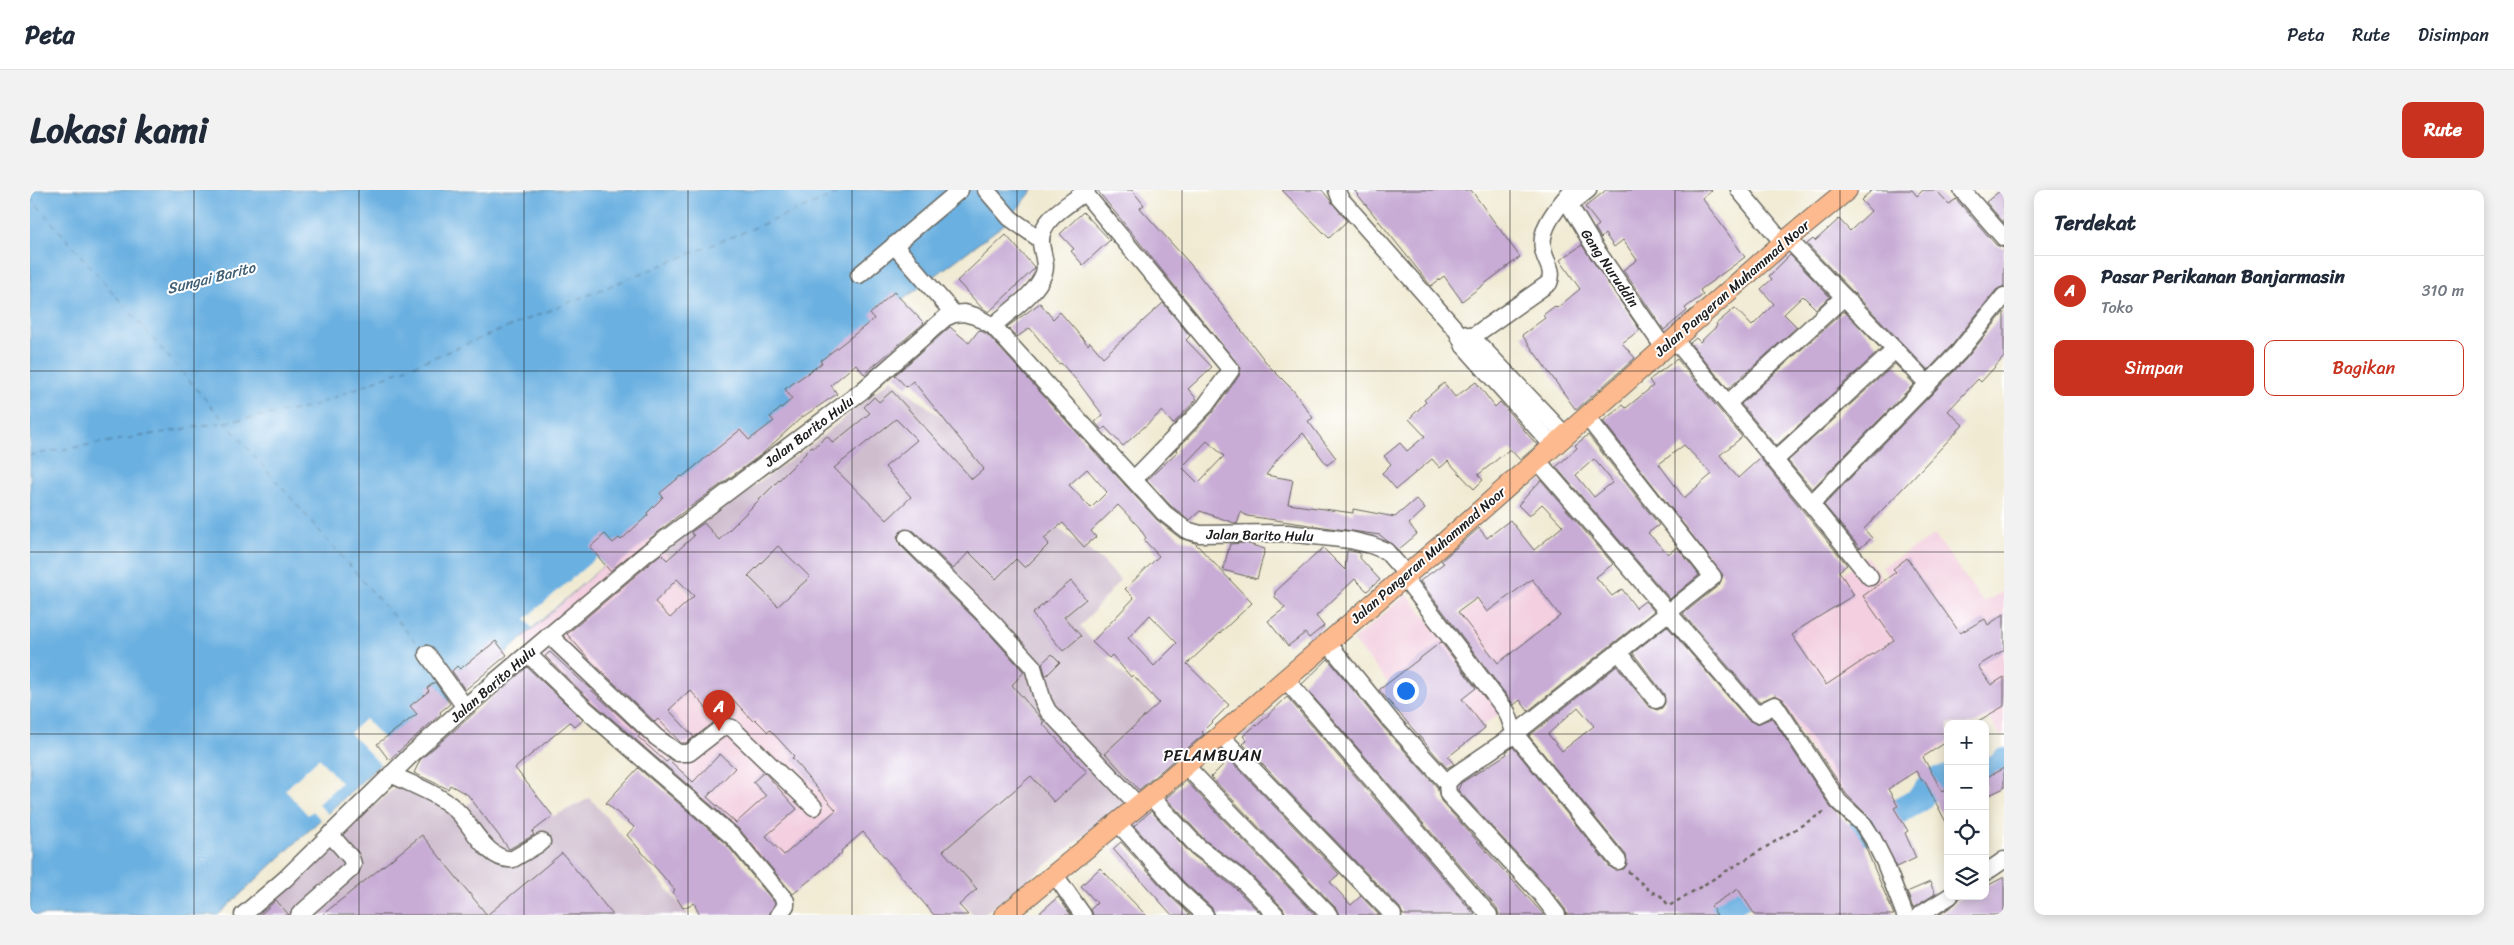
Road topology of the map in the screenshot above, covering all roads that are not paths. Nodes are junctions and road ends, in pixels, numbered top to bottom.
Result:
1 (960, 190) edge
2 (986, 190) edge
3 (1337, 190) edge
4 (1572, 190) edge
5 (1588, 190) edge
6 (1739, 190) edge
7 (1847, 190) edge
8 (1962, 190) edge
9 (1078, 193) edge
10 (2004, 238) edge
11 (1041, 240) junction
12 (1785, 241) junction
13 (894, 245) junction
14 (859, 274) dead end
15 (2004, 296) edge
16 (1844, 297) junction
17 (954, 314) junction
18 (993, 326) junction
19 (1468, 342) junction
20 (1669, 344) junction
21 (1895, 350) junction
22 (1927, 383) junction
23 (1728, 403) junction
24 (1587, 417) junction
25 (1559, 441) junction
26 (1537, 460) junction
27 (1776, 460) junction
28 (1134, 478) junction
29 (1811, 504) junction
30 (907, 538) dead end
31 (1405, 576) junction
32 (1870, 577) dead end
33 (1669, 612) junction
34 (549, 635) junction
35 (1328, 643) junction
36 (1620, 652) junction
37 (427, 654) dead end
38 (528, 654) junction
39 (1285, 679) junction
40 (1656, 700) dead end
41 (465, 706) junction
42 (1515, 734) junction
43 (1220, 735) junction
44 (1185, 765) junction
45 (391, 774) junction
46 (1447, 783) junction
47 (1144, 801) junction
48 (814, 807) dead end
49 (1118, 823) junction
50 (330, 834) junction
51 (542, 842) dead end
52 (2004, 860) edge
53 (1618, 861) road end
54 (1989, 870) edge
55 (1055, 875) junction
56 (1944, 900) edge
57 (243, 915) edge
58 (299, 915) edge
59 (779, 915) edge
60 (1005, 915) edge
61 (1083, 915) edge
62 (1205, 915) edge
63 (1276, 915) edge
64 (1329, 915) edge
65 (1393, 915) edge
66 (1489, 915) edge
67 (1556, 915) edge
68 (1905, 915) edge
69 (1920, 915) edge

1 - 13 street
2 - 11 street
3 - 19 street
4 - 19 street
5 - 20 street, Gang Nuruddin
6 - 12 street
7 - 12 main road, Jalan Pangeran Muhammad Noor
8 - 10 street
9 - 11 street
9 - 28 street
11 - 18 street
12 - 16 street
12 - 20 main road, Jalan Pangeran Muhammad Noor
13 - 14 street
13 - 17 street
15 - 22 street
16 - 21 street
16 - 23 street
17 - 18 street, Jalan Barito Hulu
17 - 34 street, Jalan Barito Hulu
18 - 28 street, Jalan Barito Hulu
19 - 25 street
20 - 23 street
20 - 24 main road, Jalan Pangeran Muhammad Noor
21 - 22 street
21 - 27 street
22 - 29 street
23 - 27 street
24 - 25 main road, Jalan Pangeran Muhammad Noor
24 - 33 street
25 - 26 main road, Jalan Pangeran Muhammad Noor
26 - 31 main road, Jalan Pangeran Muhammad Noor
26 - 33 street
27 - 29 street
28 - 31 street, Jalan Barito Hulu
29 - 32 street
30 - 47 street
31 - 35 main road, Jalan Pangeran Muhammad Noor
31 - 42 street, Jalan Barito Hulu
33 - 36 street
33 - 68 street
34 - 38 street, Jalan Barito Hulu
34 - 48 street
35 - 39 main road, Jalan Pangeran Muhammad Noor
35 - 46 street
36 - 40 street
36 - 42 street
37 - 41 street
38 - 41 street, Jalan Barito Hulu
38 - 59 street
39 - 43 main road, Jalan Pangeran Muhammad Noor
39 - 66 street
41 - 45 street, Jalan Barito Hulu
42 - 46 street
42 - 53 street, Jalan Barito Hulu
43 - 44 main road, Jalan Pangeran Muhammad Noor
43 - 65 street
44 - 47 main road, Jalan Pangeran Muhammad Noor
44 - 64 street
45 - 50 street, Jalan Barito Hulu
45 - 51 street
46 - 67 street
47 - 49 main road, Jalan Pangeran Muhammad Noor
47 - 63 street
49 - 55 main road, Jalan Pangeran Muhammad Noor
49 - 62 street
50 - 57 street, Jalan Barito Hulu
50 - 58 street
52 - 54 street
55 - 60 main road, Jalan Pangeran Muhammad Noor
55 - 61 street
56 - 69 street

